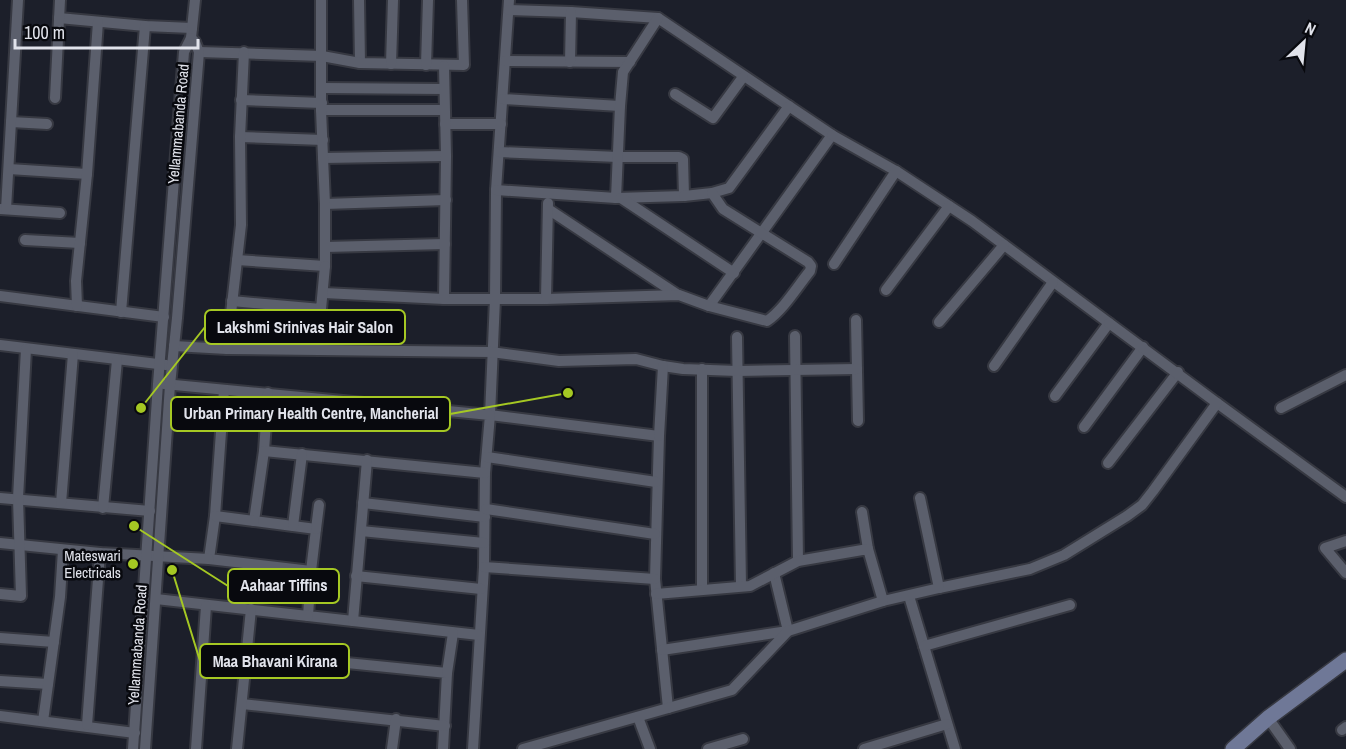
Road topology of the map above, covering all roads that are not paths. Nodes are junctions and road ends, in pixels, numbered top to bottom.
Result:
1 (13, 0) edge
2 (18, 0) edge
3 (60, 0) edge
4 (195, 0) edge
5 (321, 0) edge
6 (359, 0) edge
7 (393, 0) edge
8 (428, 0) edge
9 (462, 0) edge
10 (509, 5) edge
11 (572, 12) junction
12 (59, 18) junction
13 (658, 18) junction
14 (98, 22) junction
15 (144, 26) junction
16 (191, 33) junction
17 (199, 52) junction
18 (244, 52) junction
19 (322, 56) junction
20 (505, 61) junction
21 (570, 62) junction
22 (630, 62) junction
23 (360, 63) junction
24 (391, 64) junction
25 (426, 66) junction
26 (444, 66) junction
27 (743, 76) junction
28 (323, 88) junction
29 (444, 89) junction
30 (675, 94) dead end
31 (55, 98) dead end
32 (503, 99) junction
33 (241, 100) junction
34 (620, 106) junction
35 (789, 106) junction
36 (322, 107) junction
37 (444, 110) junction
38 (11, 122) junction
39 (47, 124) dead end
40 (445, 124) junction
41 (501, 124) junction
42 (832, 135) junction
43 (240, 137) junction
44 (323, 140) junction
45 (499, 152) junction
46 (446, 156) junction
47 (618, 157) junction
48 (323, 158) junction
49 (9, 169) junction
50 (896, 171) junction
51 (87, 174) junction
52 (496, 190) junction
53 (712, 193) junction
54 (548, 194) junction
55 (684, 196) junction
56 (619, 198) junction
57 (446, 200) junction
58 (325, 204) junction
59 (949, 206) junction
60 (3, 209) edge
61 (548, 209) junction
62 (60, 213) dead end
63 (763, 233) junction
64 (25, 240) dead end
65 (80, 243) junction
66 (445, 244) junction
67 (1004, 244) junction
68 (325, 247) junction
69 (237, 260) junction
70 (834, 264) dead end
71 (325, 266) junction
72 (734, 273) junction
73 (1053, 282) junction
74 (886, 290) dead end
75 (324, 294) junction
76 (678, 295) junction
77 (0, 296) edge
78 (444, 299) junction
79 (495, 299) junction
80 (546, 299) junction
81 (232, 301) junction
82 (76, 306) junction
83 (709, 306) junction
84 (121, 312) junction
85 (164, 317) junction
86 (856, 320) dead end
87 (939, 322) dead end
88 (1109, 323) junction
89 (795, 336) dead end
90 (737, 337) dead end
91 (0, 345) edge
92 (174, 346) junction
93 (1143, 347) junction
94 (26, 349) junction
95 (227, 349) junction
96 (491, 352) junction
97 (73, 354) junction
98 (117, 360) junction
99 (160, 364) junction
100 (172, 366) junction
101 (663, 366) junction
102 (994, 366) dead end
103 (702, 369) junction
104 (857, 369) junction
105 (795, 370) junction
106 (736, 371) junction
107 (1178, 372) junction
108 (1346, 375) edge
109 (158, 384) junction
110 (170, 385) junction
111 (224, 390) junction
112 (268, 393) junction
113 (1055, 396) dead end
114 (1217, 403) junction
115 (1281, 408) dead end
116 (490, 415) junction
117 (858, 421) dead end
118 (1084, 427) dead end
119 (659, 436) junction
120 (264, 451) junction
121 (302, 454) junction
122 (487, 457) junction
123 (367, 460) junction
124 (1108, 463) dead end
125 (485, 473) junction
126 (656, 482) junction
127 (1346, 497) edge
128 (0, 498) edge
129 (18, 498) junction
130 (920, 498) dead end
131 (61, 503) junction
132 (363, 503) junction
133 (319, 505) dead end
134 (103, 508) junction
135 (150, 511) junction
136 (862, 512) dead end
137 (485, 513) junction
138 (215, 516) junction
139 (254, 521) junction
140 (293, 526) junction
141 (316, 529) junction
142 (361, 531) junction
143 (655, 534) junction
144 (1346, 540) edge
145 (0, 543) edge
146 (484, 543) junction
147 (21, 545) junction
148 (868, 549) junction
149 (63, 550) junction
150 (100, 553) junction
151 (152, 554) junction
152 (209, 559) junction
153 (798, 561) junction
154 (484, 567) junction
155 (311, 571) junction
156 (774, 573) junction
157 (1346, 573) edge
158 (356, 576) junction
159 (655, 579) junction
160 (741, 586) junction
161 (702, 588) junction
162 (939, 588) junction
163 (481, 589) junction
164 (0, 594) edge
165 (656, 594) junction
166 (909, 596) junction
167 (156, 599) junction
168 (883, 601) junction
169 (1070, 605) dead end
170 (206, 606) junction
171 (251, 609) junction
172 (308, 616) junction
173 (353, 621) junction
174 (788, 631) junction
175 (453, 633) junction
176 (479, 635) junction
177 (0, 638) edge
178 (54, 642) junction
179 (924, 646) junction
180 (662, 650) junction
181 (247, 652) junction
182 (1346, 660) edge
183 (447, 673) junction
184 (0, 681) edge
185 (48, 684) junction
186 (242, 704) junction
187 (668, 708) junction
188 (0, 716) edge
189 (638, 717) junction
190 (1268, 718) junction
191 (396, 719) junction
192 (43, 720) junction
193 (947, 724) junction
194 (87, 725) junction
195 (445, 726) junction
196 (135, 733) junction
197 (743, 739) dead end
198 (133, 749) edge
199 (145, 749) edge
200 (196, 749) edge
201 (237, 749) edge
202 (392, 749) edge
203 (442, 749) edge
204 (473, 749) edge
205 (523, 749) edge
206 (650, 749) edge
207 (708, 749) edge
208 (864, 749) edge
209 (955, 749) edge
210 (1233, 749) edge
211 (1290, 749) edge

1 - 2 street
2 - 38 street
3 - 12 street
4 - 16 street
5 - 19 street
6 - 23 street
7 - 24 street
8 - 25 street
9 - 26 street
10 - 11 street
10 - 20 street
11 - 13 street
11 - 21 street
12 - 14 street
12 - 31 street
13 - 22 street
13 - 27 street
14 - 15 street
14 - 51 street
15 - 16 street
15 - 84 street
16 - 17 street, Yellammabanda Road
16 - 85 street, Yellammabanda Road
17 - 18 street
17 - 92 street, Yellammabanda Road
18 - 19 street
18 - 33 street
19 - 23 street
19 - 28 street
20 - 21 street
20 - 32 street
21 - 22 street
22 - 34 street
23 - 24 street
24 - 25 street
25 - 26 street
26 - 29 street
27 - 30 street
27 - 35 street
28 - 29 street
28 - 36 street
29 - 37 street
32 - 34 street
32 - 41 street
33 - 36 street
33 - 43 street
34 - 47 street
35 - 42 street
35 - 53 street
36 - 37 street
36 - 44 street
37 - 40 street
38 - 39 street
38 - 49 street
40 - 41 street
40 - 46 street
41 - 45 street
42 - 50 street
42 - 63 street
43 - 44 street
43 - 69 street
44 - 48 street
45 - 47 street
45 - 52 street
46 - 48 street
46 - 57 street
47 - 55 street
47 - 56 street
48 - 58 street
49 - 51 street
49 - 60 street
50 - 59 street
50 - 70 street
51 - 65 street
52 - 54 street
52 - 79 street
53 - 55 street
53 - 63 street
54 - 56 street
54 - 61 street
55 - 56 street
56 - 72 street
57 - 58 street
57 - 66 street
58 - 68 street
59 - 67 street
59 - 74 street
60 - 62 street
61 - 76 street
61 - 80 street
63 - 72 street
63 - 83 street
64 - 65 street
65 - 82 street
66 - 68 street
66 - 78 street
67 - 73 street
67 - 87 street
68 - 71 street
69 - 71 street
69 - 81 street
71 - 75 street
72 - 83 street
73 - 88 street
73 - 102 street
75 - 78 street
75 - 81 street
76 - 80 street
76 - 83 street
77 - 82 street
78 - 79 street
79 - 80 street
79 - 96 street
81 - 95 street
82 - 84 street
84 - 85 street
85 - 99 street, Yellammabanda Road
86 - 104 street
88 - 93 street
88 - 113 street
89 - 105 street
90 - 106 street
91 - 94 street
92 - 95 street
92 - 100 street, Yellammabanda Road
93 - 107 street
93 - 118 street
94 - 97 street
94 - 129 street
95 - 96 street
96 - 101 street
96 - 116 street
97 - 98 street
97 - 131 street
98 - 99 street
98 - 134 street
99 - 100 street
99 - 109 street, Yellammabanda Road
100 - 110 street, Yellammabanda Road
101 - 103 street
101 - 119 street
103 - 106 street
103 - 161 street
104 - 105 street
104 - 117 street
105 - 106 street
105 - 153 street
106 - 160 street
107 - 114 street
107 - 124 street
108 - 115 street
109 - 110 street
109 - 135 street, Yellammabanda Road
110 - 111 street
110 - 151 street, Yellammabanda Road
111 - 112 street
111 - 138 street
112 - 116 street
112 - 120 street
114 - 127 street
114 - 162 street
116 - 119 street
116 - 122 street
119 - 126 street
120 - 121 street
120 - 139 street
121 - 123 street
121 - 140 street
122 - 125 street
122 - 126 street
123 - 125 street
123 - 132 street
125 - 137 street
126 - 143 street
128 - 129 street
129 - 131 street
129 - 147 street
130 - 162 street
131 - 134 street
132 - 137 street
132 - 142 street
133 - 141 street
134 - 135 street
135 - 151 street, Yellammabanda Road
136 - 148 street
137 - 143 street
137 - 146 street
138 - 139 street
138 - 152 street
139 - 140 street
140 - 141 street
141 - 155 street
142 - 146 street
142 - 158 street
143 - 159 street
144 - 157 street
145 - 147 street
146 - 154 street
147 - 149 street
147 - 164 street
148 - 153 street
148 - 168 street
149 - 150 street
149 - 178 street
150 - 151 street
150 - 194 street
151 - 152 street
151 - 167 street, Yellammabanda Road
151 - 196 street, Yellammabanda Road
152 - 155 street
153 - 156 street
154 - 159 street
154 - 163 street
155 - 172 street
156 - 160 street
156 - 174 street
158 - 163 street
158 - 173 street
159 - 165 street
160 - 161 street
161 - 165 street
162 - 166 street
163 - 176 street
165 - 180 street
166 - 168 street
166 - 179 street
167 - 170 street
167 - 199 street, Yellammabanda Road
168 - 174 street
169 - 179 street
170 - 171 street
170 - 200 street
171 - 172 street
171 - 181 street
172 - 173 street
173 - 175 street
174 - 180 street
174 - 187 street
175 - 176 street
175 - 183 street
176 - 204 street
177 - 178 street
178 - 185 street
179 - 193 street
180 - 187 street
181 - 183 street
181 - 186 street
182 - 190 main road
183 - 195 street
184 - 185 street
185 - 192 street
186 - 191 street
186 - 201 street
187 - 189 street
188 - 192 street
189 - 205 street
189 - 206 street
190 - 210 main road
190 - 211 street
191 - 195 street
191 - 202 street
192 - 194 street
193 - 208 street
193 - 209 street
194 - 196 street
195 - 203 street
196 - 198 street, Yellammabanda Road
197 - 207 street

